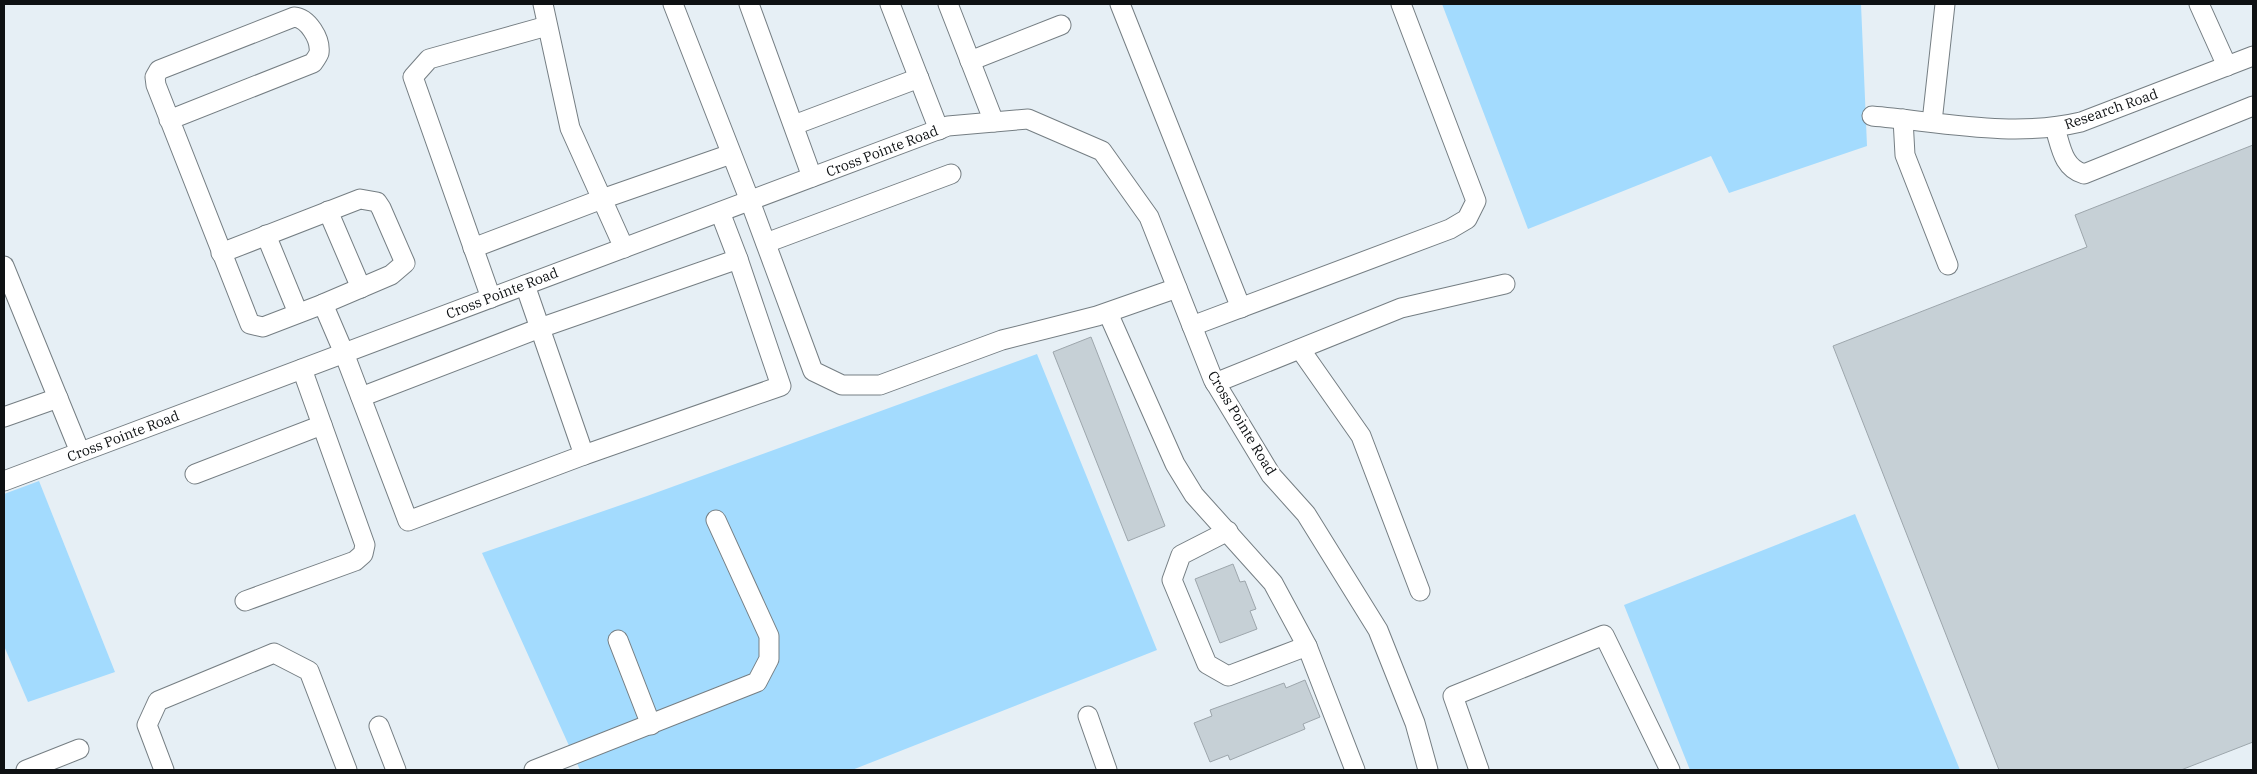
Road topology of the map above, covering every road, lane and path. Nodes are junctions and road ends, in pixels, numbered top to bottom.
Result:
1 (543, 4) edge
2 (673, 4) edge
3 (750, 4) edge
4 (890, 4) edge
5 (948, 4) edge
6 (1120, 4) edge
7 (1401, 4) edge
8 (1944, 4) edge
9 (2206, 6) edge
10 (1061, 24) dead end
11 (548, 26) junction
12 (2253, 56) edge
13 (970, 61) junction
14 (2227, 66) junction
15 (919, 78) junction
16 (2253, 106) edge
17 (1872, 116) dead end
18 (1903, 119) junction
19 (169, 120) junction
20 (994, 122) junction
21 (1932, 122) junction
22 (794, 126) junction
23 (2055, 128) junction
24 (939, 130) junction
25 (730, 154) junction
26 (951, 174) dead end
27 (812, 177) junction
28 (602, 199) junction
29 (750, 201) junction
30 (328, 211) junction
31 (720, 212) junction
32 (266, 235) junction
33 (766, 243) junction
34 (473, 248) junction
35 (624, 248) junction
36 (222, 252) junction
37 (738, 259) junction
38 (1948, 265) dead end
39 (4, 266) edge
40 (1505, 284) dead end
41 (525, 285) junction
42 (361, 288) junction
43 (1177, 288) junction
44 (491, 298) junction
45 (323, 304) junction
46 (1241, 308) junction
47 (1108, 312) junction
48 (298, 313) junction
49 (1192, 326) junction
50 (540, 328) junction
51 (1300, 349) junction
52 (344, 353) junction
53 (302, 369) junction
54 (1215, 383) junction
55 (361, 397) junction
56 (58, 398) junction
57 (4, 417) edge
58 (322, 425) junction
59 (80, 452) junction
60 (584, 455) junction
61 (195, 474) dead end
62 (4, 481) edge
63 (716, 520) dead end
64 (1228, 531) junction
65 (1420, 591) dead end
66 (245, 601) dead end
67 (618, 640) dead end
68 (1307, 646) junction
69 (1088, 716) dead end
70 (651, 725) junction
71 (380, 726) dead end
72 (79, 749) dead end
73 (573, 763) edge
74 (26, 770) edge
75 (164, 770) edge
76 (348, 770) edge
77 (396, 770) edge
78 (534, 770) edge
79 (1107, 770) edge
80 (1355, 770) edge
81 (1428, 770) edge
82 (1479, 770) edge
83 (1670, 770) edge

1 - 11 street
2 - 25 street
3 - 22 street
4 - 15 street
5 - 13 street
6 - 46 street
7 - 46 street
8 - 21 street
9 - 14 street
10 - 13 street
11 - 28 street
11 - 34 street
12 - 14 street, Research Road
13 - 20 street
14 - 23 street, Research Road
15 - 22 street
15 - 24 street
16 - 23 street
17 - 18 street, Research Road
18 - 21 street, Research Road
18 - 38 street
19 - 19 street
19 - 36 street
20 - 24 street, Cross Pointe Road
20 - 43 street, Cross Pointe Road
21 - 23 street, Research Road
22 - 27 street
24 - 27 street, Cross Pointe Road
25 - 28 street
25 - 29 street
26 - 33 street
27 - 29 street, Cross Pointe Road
28 - 34 street
28 - 35 street
29 - 31 street, Cross Pointe Road
29 - 33 street
30 - 32 street
30 - 42 street
30 - 42 street
31 - 35 street, Cross Pointe Road
31 - 37 street
32 - 36 street
32 - 48 street
33 - 47 street
34 - 44 street
35 - 41 street, Cross Pointe Road
36 - 48 street
37 - 50 street
37 - 60 street
39 - 56 street
40 - 51 street
41 - 44 street, Cross Pointe Road
41 - 50 street
42 - 45 street
43 - 47 street
43 - 49 street, Cross Pointe Road
44 - 52 street, Cross Pointe Road
45 - 48 street
45 - 52 street
46 - 49 street
47 - 64 street
49 - 54 street, Cross Pointe Road
50 - 55 street
50 - 60 street
51 - 54 street
51 - 65 street
52 - 53 street, Cross Pointe Road
52 - 55 street
53 - 58 street
53 - 59 street, Cross Pointe Road
54 - 81 street, Cross Pointe Road
55 - 60 street
56 - 57 street
56 - 59 street
58 - 61 street
58 - 66 street
59 - 62 street, Cross Pointe Road
63 - 70 street
64 - 68 street
64 - 68 street
67 - 70 street
68 - 80 street
69 - 79 street
70 - 73 street
71 - 77 street
72 - 74 street
73 - 78 street
75 - 76 street
82 - 83 street

